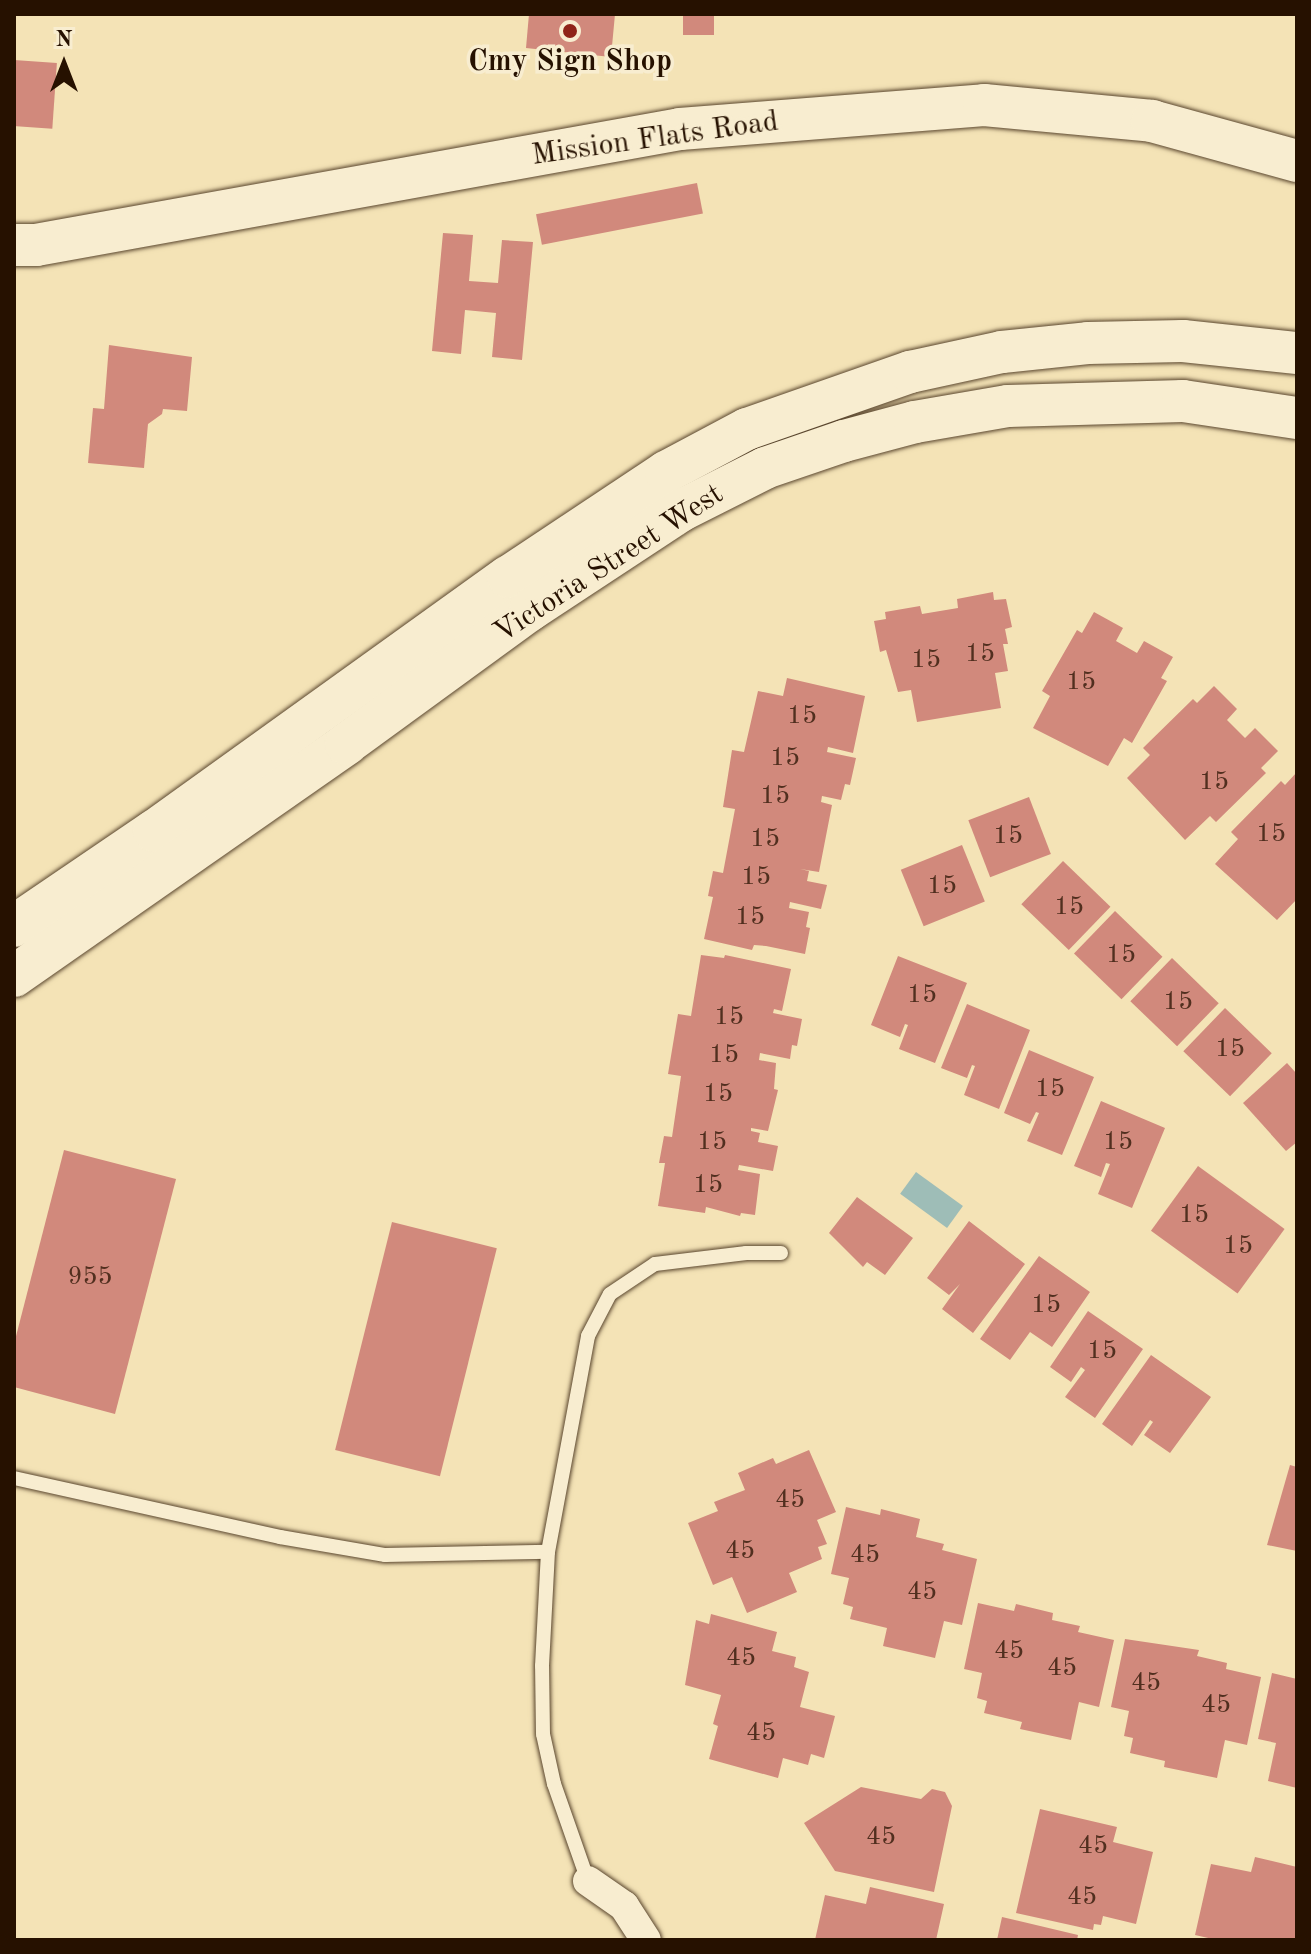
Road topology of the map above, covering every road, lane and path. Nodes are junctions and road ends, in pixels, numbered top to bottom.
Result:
1 (1297, 161) edge
2 (14, 245) edge
3 (1297, 353) edge
4 (1297, 418) edge
5 (14, 926) edge
6 (14, 976) edge
7 (781, 1253) dead end
8 (14, 1478) edge
9 (548, 1552) junction
10 (588, 1881) joint
11 (646, 1940) edge

1 - 2 main road, Mission Flats Road
3 - 5 main road, Victoria Street West
4 - 6 main road, Victoria Street West
7 - 9 lane
8 - 9 lane
9 - 10 lane
10 - 11 street

